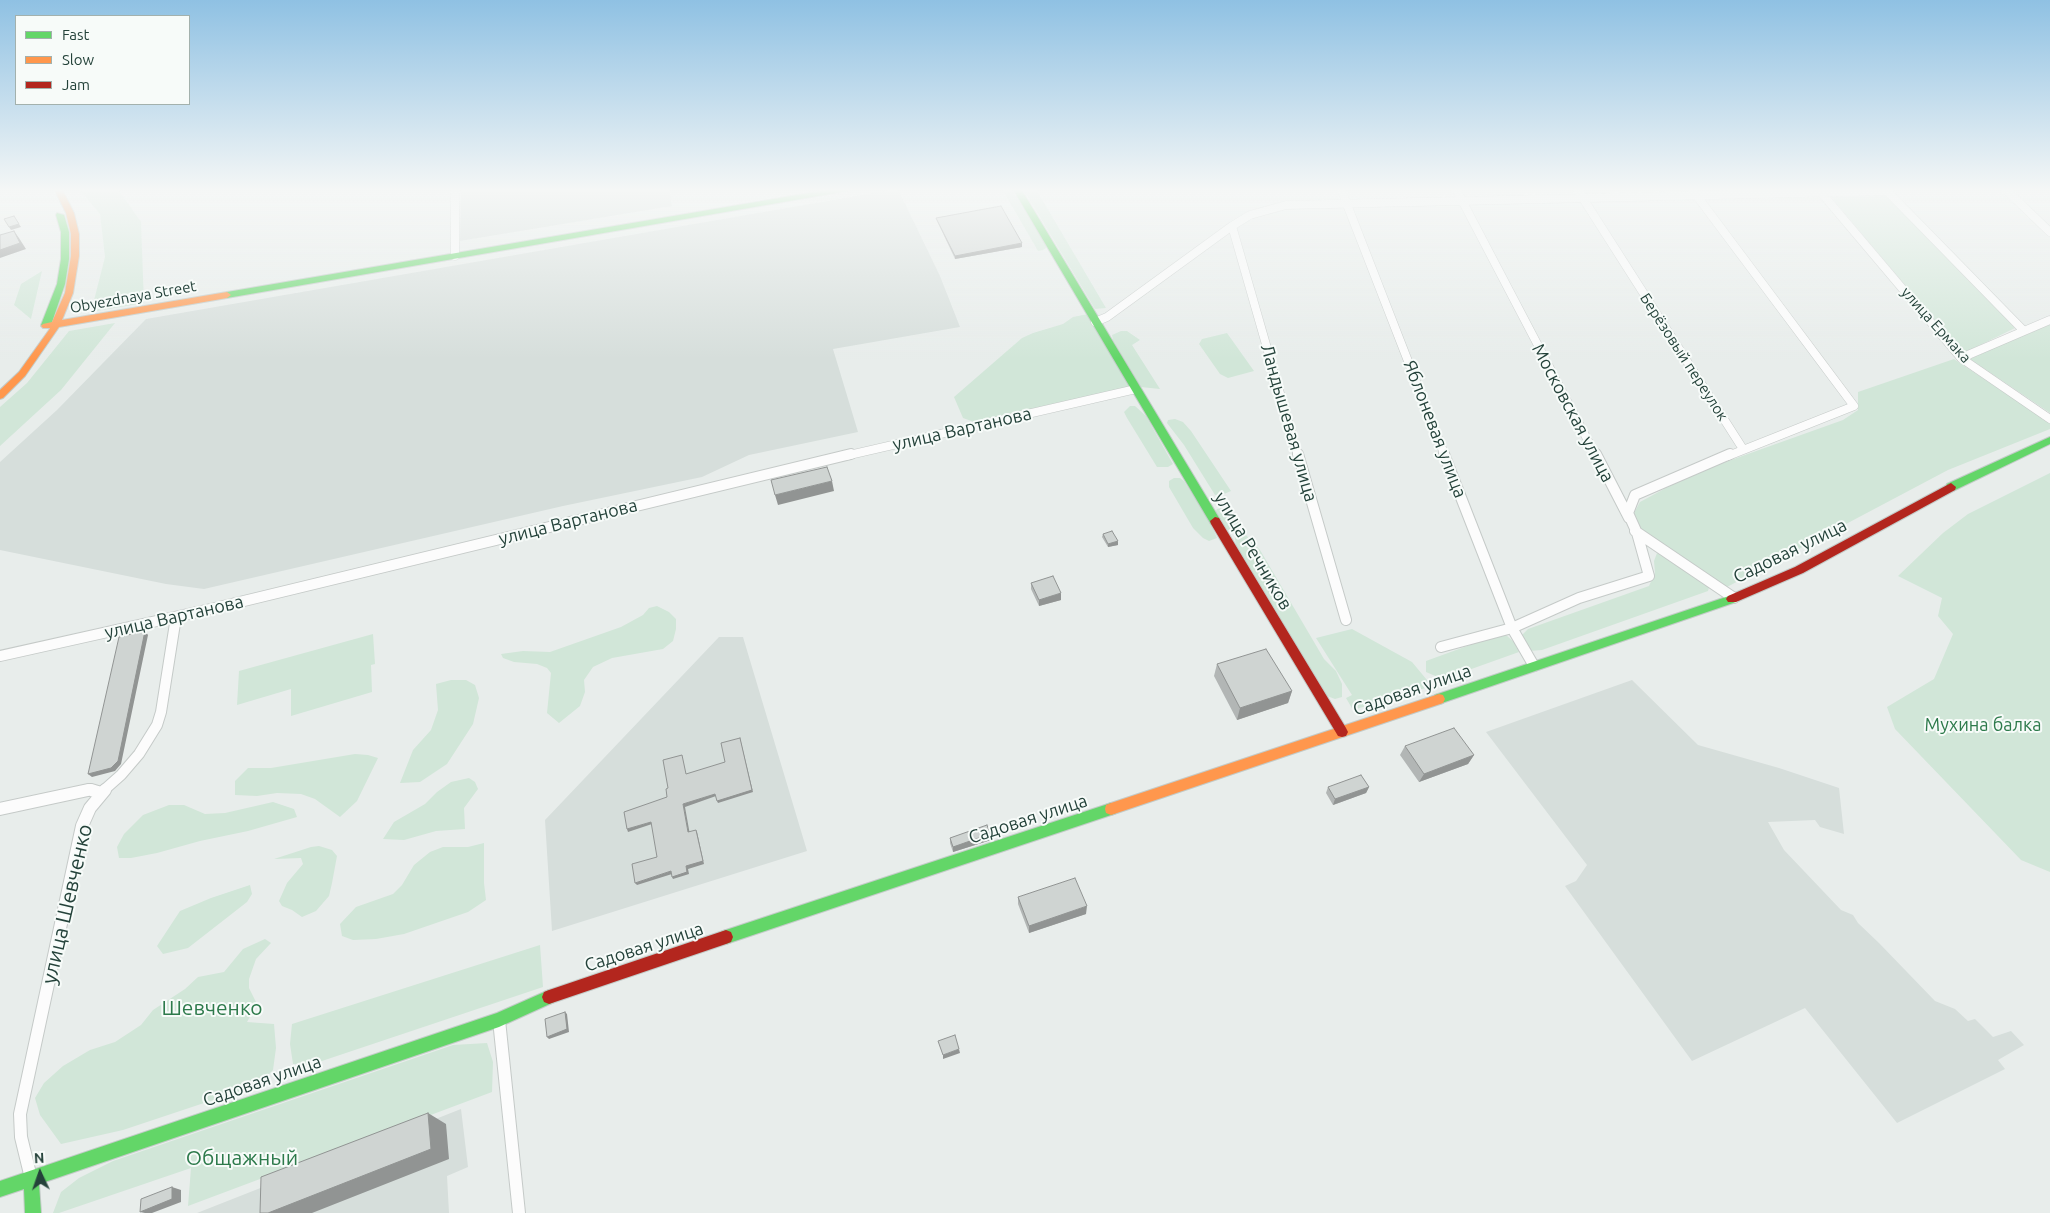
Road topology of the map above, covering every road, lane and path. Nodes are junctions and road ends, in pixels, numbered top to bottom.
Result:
1 (68, 246) edge
2 (72, 246) edge
3 (455, 246) edge
4 (516, 246) edge
5 (1050, 246) edge
6 (1205, 246) edge
7 (1238, 246) edge
8 (1363, 246) edge
9 (1485, 246) edge
10 (1613, 246) edge
11 (1734, 246) edge
12 (1866, 246) edge
13 (1940, 246) edge
14 (455, 256) junction
15 (70, 258) junction
16 (2050, 320) edge
17 (1095, 322) junction
18 (51, 325) junction
19 (2023, 330) junction
20 (1961, 358) junction
21 (0, 387) edge
22 (1136, 388) junction
23 (0, 396) edge
24 (2050, 419) edge
25 (2050, 440) edge
26 (1743, 449) junction
27 (1636, 533) junction
28 (1734, 598) junction
29 (176, 617) junction
30 (1346, 620) dead end
31 (1512, 628) junction
32 (1441, 647) dead end
33 (0, 656) edge
34 (1534, 666) junction
35 (1342, 732) junction
36 (101, 793) junction
37 (0, 810) edge
38 (499, 1020) junction
39 (31, 1178) junction
40 (0, 1189) edge
41 (33, 1213) edge
42 (519, 1213) edge

1 - 15 main road
2 - 15 main road
3 - 14 street
4 - 14 main road, Obyezdnaya Street
5 - 17 main road, улица Речников
6 - 17 street
7 - 30 street, Ландышевая улица
8 - 31 street, Яблоневая улица
9 - 27 street, Московская улица
10 - 26 street, Берёзовый переулок
11 - 26 street
12 - 20 street, улица Ермака
13 - 19 street
14 - 18 main road, Obyezdnaya Street
15 - 18 main road
16 - 19 street
17 - 22 main road, улица Речников
18 - 21 main road
18 - 23 main road
19 - 20 street
20 - 24 street, улица Ермака
22 - 29 street, улица Вартанова
22 - 35 main road, улица Речников
25 - 28 main road, Садовая улица
26 - 27 street
27 - 28 street, Московская улица
27 - 31 street
28 - 34 main road, Садовая улица
29 - 33 street, улица Вартанова
29 - 36 street, улица Шевченко
31 - 32 street
31 - 34 street, Яблоневая улица
34 - 35 main road, Садовая улица
35 - 38 main road, Садовая улица
36 - 37 street
36 - 39 street, улица Шевченко
38 - 39 main road, Садовая улица
38 - 42 street
39 - 40 main road, Садовая улица
39 - 41 main road, улица Шевченко

